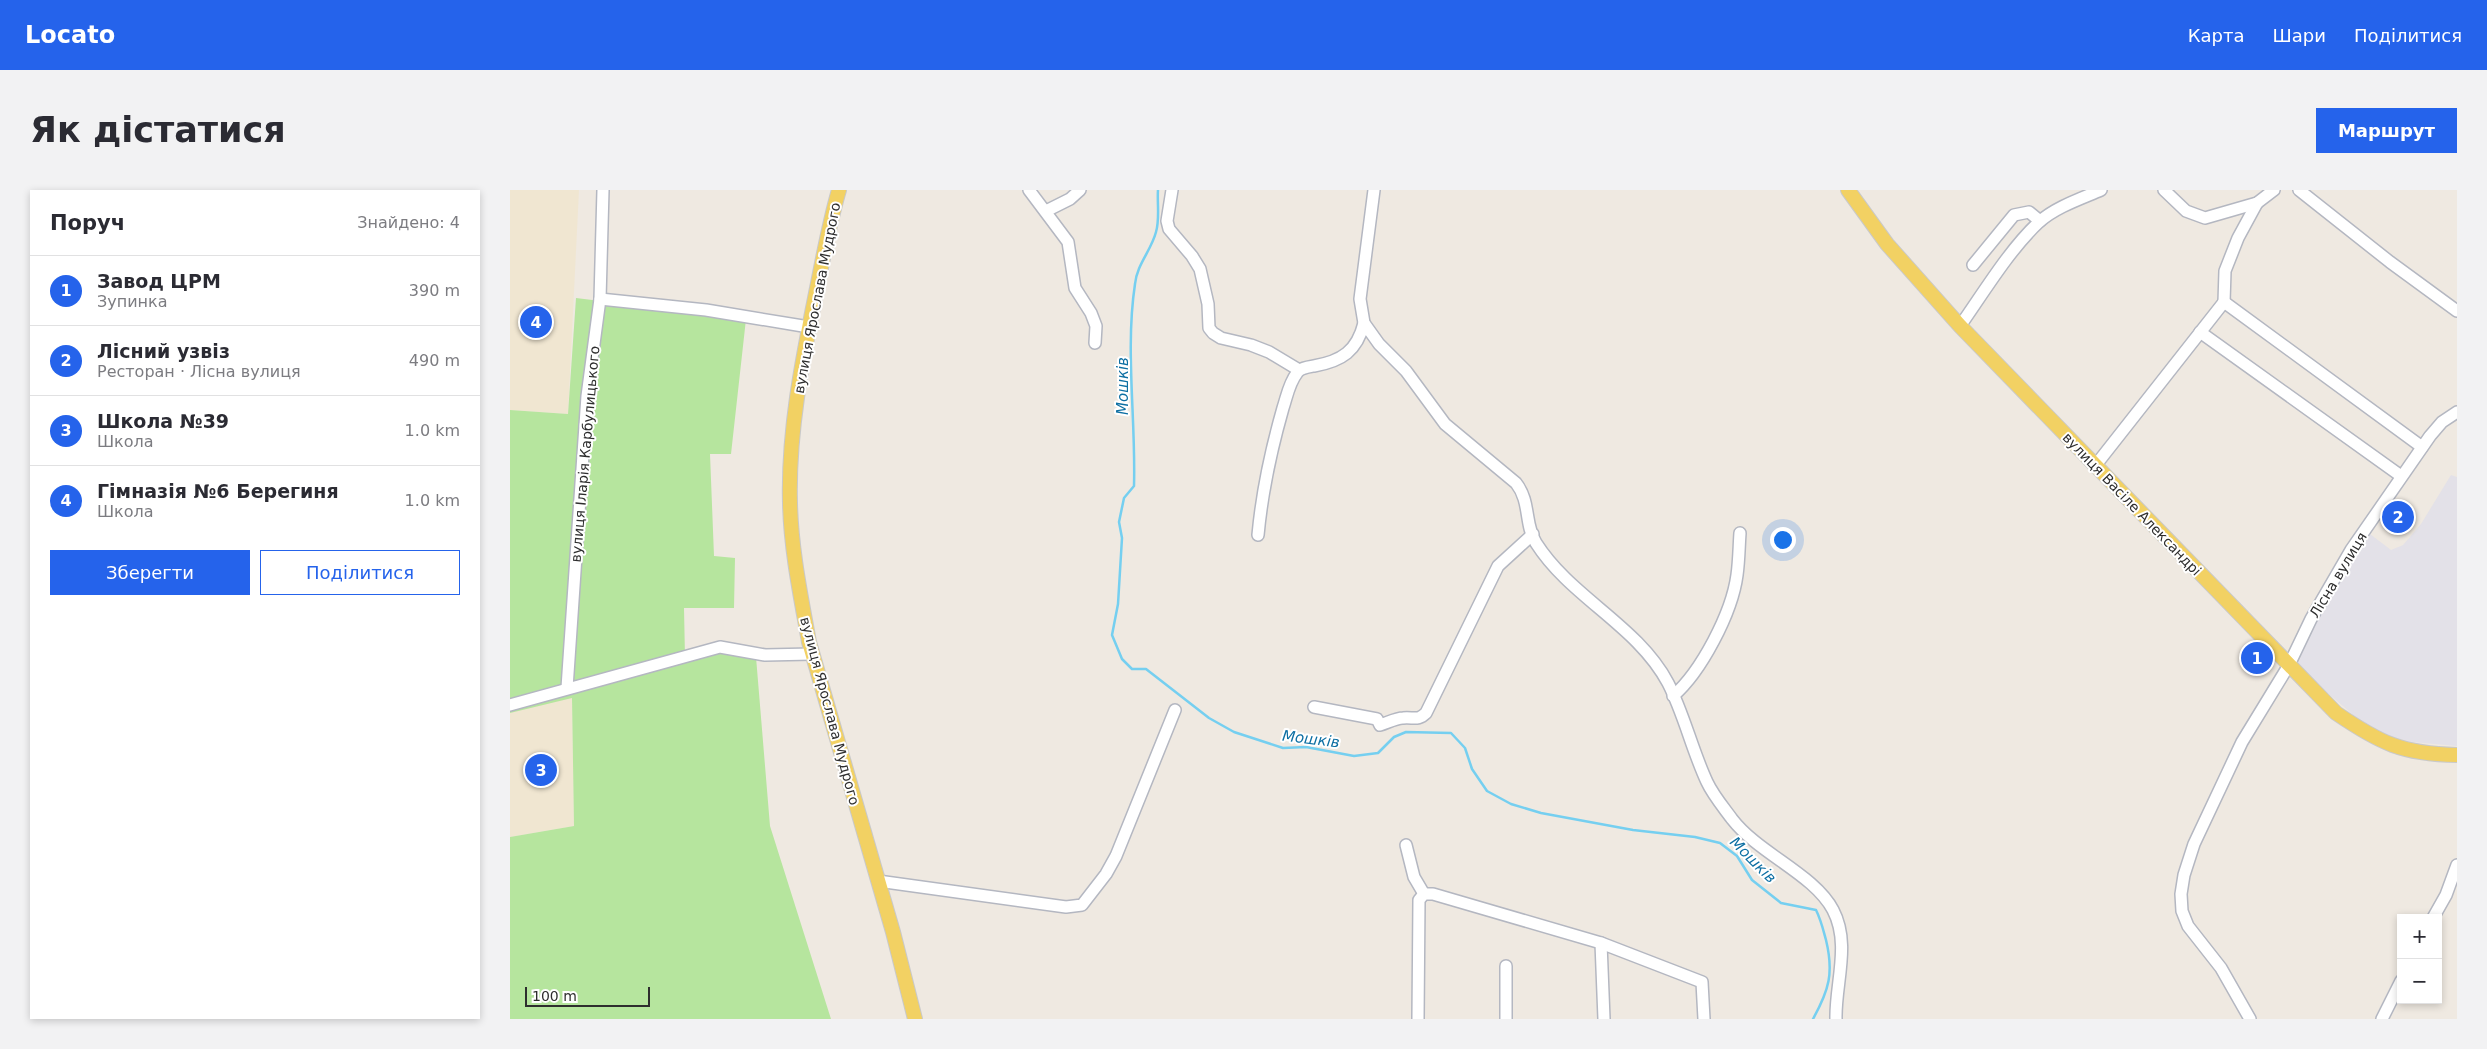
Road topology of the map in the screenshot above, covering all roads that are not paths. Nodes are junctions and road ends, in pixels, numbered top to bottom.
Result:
1 (603, 190) edge
2 (839, 190) edge
3 (1029, 190) edge
4 (1080, 190) edge
5 (1172, 190) edge
6 (1374, 190) edge
7 (1848, 190) edge
8 (2100, 190) edge
9 (2164, 190) edge
10 (2274, 190) edge
11 (2300, 190) edge
12 (2257, 203) junction
13 (1046, 211) junction
14 (2040, 221) junction
15 (1973, 265) dead end
16 (600, 299) junction
17 (2224, 302) junction
18 (2457, 311) edge
19 (1364, 323) junction
20 (1960, 326) junction
21 (809, 327) junction
22 (2200, 332) junction
23 (1095, 343) dead end
24 (1299, 370) junction
25 (2452, 415) edge
26 (2422, 447) junction
27 (2095, 466) junction
28 (2401, 476) junction
29 (1740, 533) dead end
30 (1533, 534) junction
31 (1258, 535) dead end
32 (812, 654) junction
33 (2289, 665) junction
34 (567, 688) junction
35 (1673, 696) junction
36 (510, 704) edge
37 (1314, 707) dead end
38 (1175, 710) dead end
39 (2457, 755) edge
40 (1406, 844) dead end
41 (2457, 865) edge
42 (878, 882) junction
43 (1424, 894) junction
44 (2435, 914) edge
45 (1601, 942) junction
46 (1506, 966) dead end
47 (2397, 990) edge
48 (915, 1019) edge
49 (1418, 1019) edge
50 (1506, 1019) edge
51 (1604, 1019) edge
52 (1704, 1019) edge
53 (1836, 1019) edge
54 (2250, 1019) edge
55 (2382, 1019) edge

1 - 16 street, вулиця Іларія Карбулицького
2 - 21 main road, вулиця Ярослава Мудрого
3 - 13 street
4 - 13 street
5 - 24 street
6 - 19 street
7 - 20 main road, вулиця Васіле Александрі
8 - 14 street
9 - 12 street
10 - 12 street
11 - 18 street
12 - 17 street
13 - 23 street
14 - 15 street
14 - 20 street
16 - 21 street
16 - 34 street, вулиця Іларія Карбулицького
17 - 22 street
17 - 26 street
19 - 24 street
19 - 30 street
20 - 27 main road, вулиця Васіле Александрі
21 - 32 main road, вулиця Ярослава Мудрого
22 - 27 street
22 - 28 street
24 - 31 street
25 - 26 street, Лісна вулиця
26 - 28 street, Лісна вулиця
27 - 33 main road, вулиця Васіле Александрі
28 - 33 street, Лісна вулиця
29 - 35 street
30 - 35 street
30 - 37 street
32 - 34 street
32 - 42 main road, вулиця Ярослава Мудрого
33 - 39 main road, вулиця Васіле Александрі
33 - 54 street, Лісна вулиця
34 - 36 street
35 - 53 street
38 - 42 street
40 - 43 street
41 - 44 street
42 - 48 main road, вулиця Ярослава Мудрого
43 - 45 street
43 - 49 street
45 - 51 street
45 - 52 street
46 - 50 street
47 - 55 street

